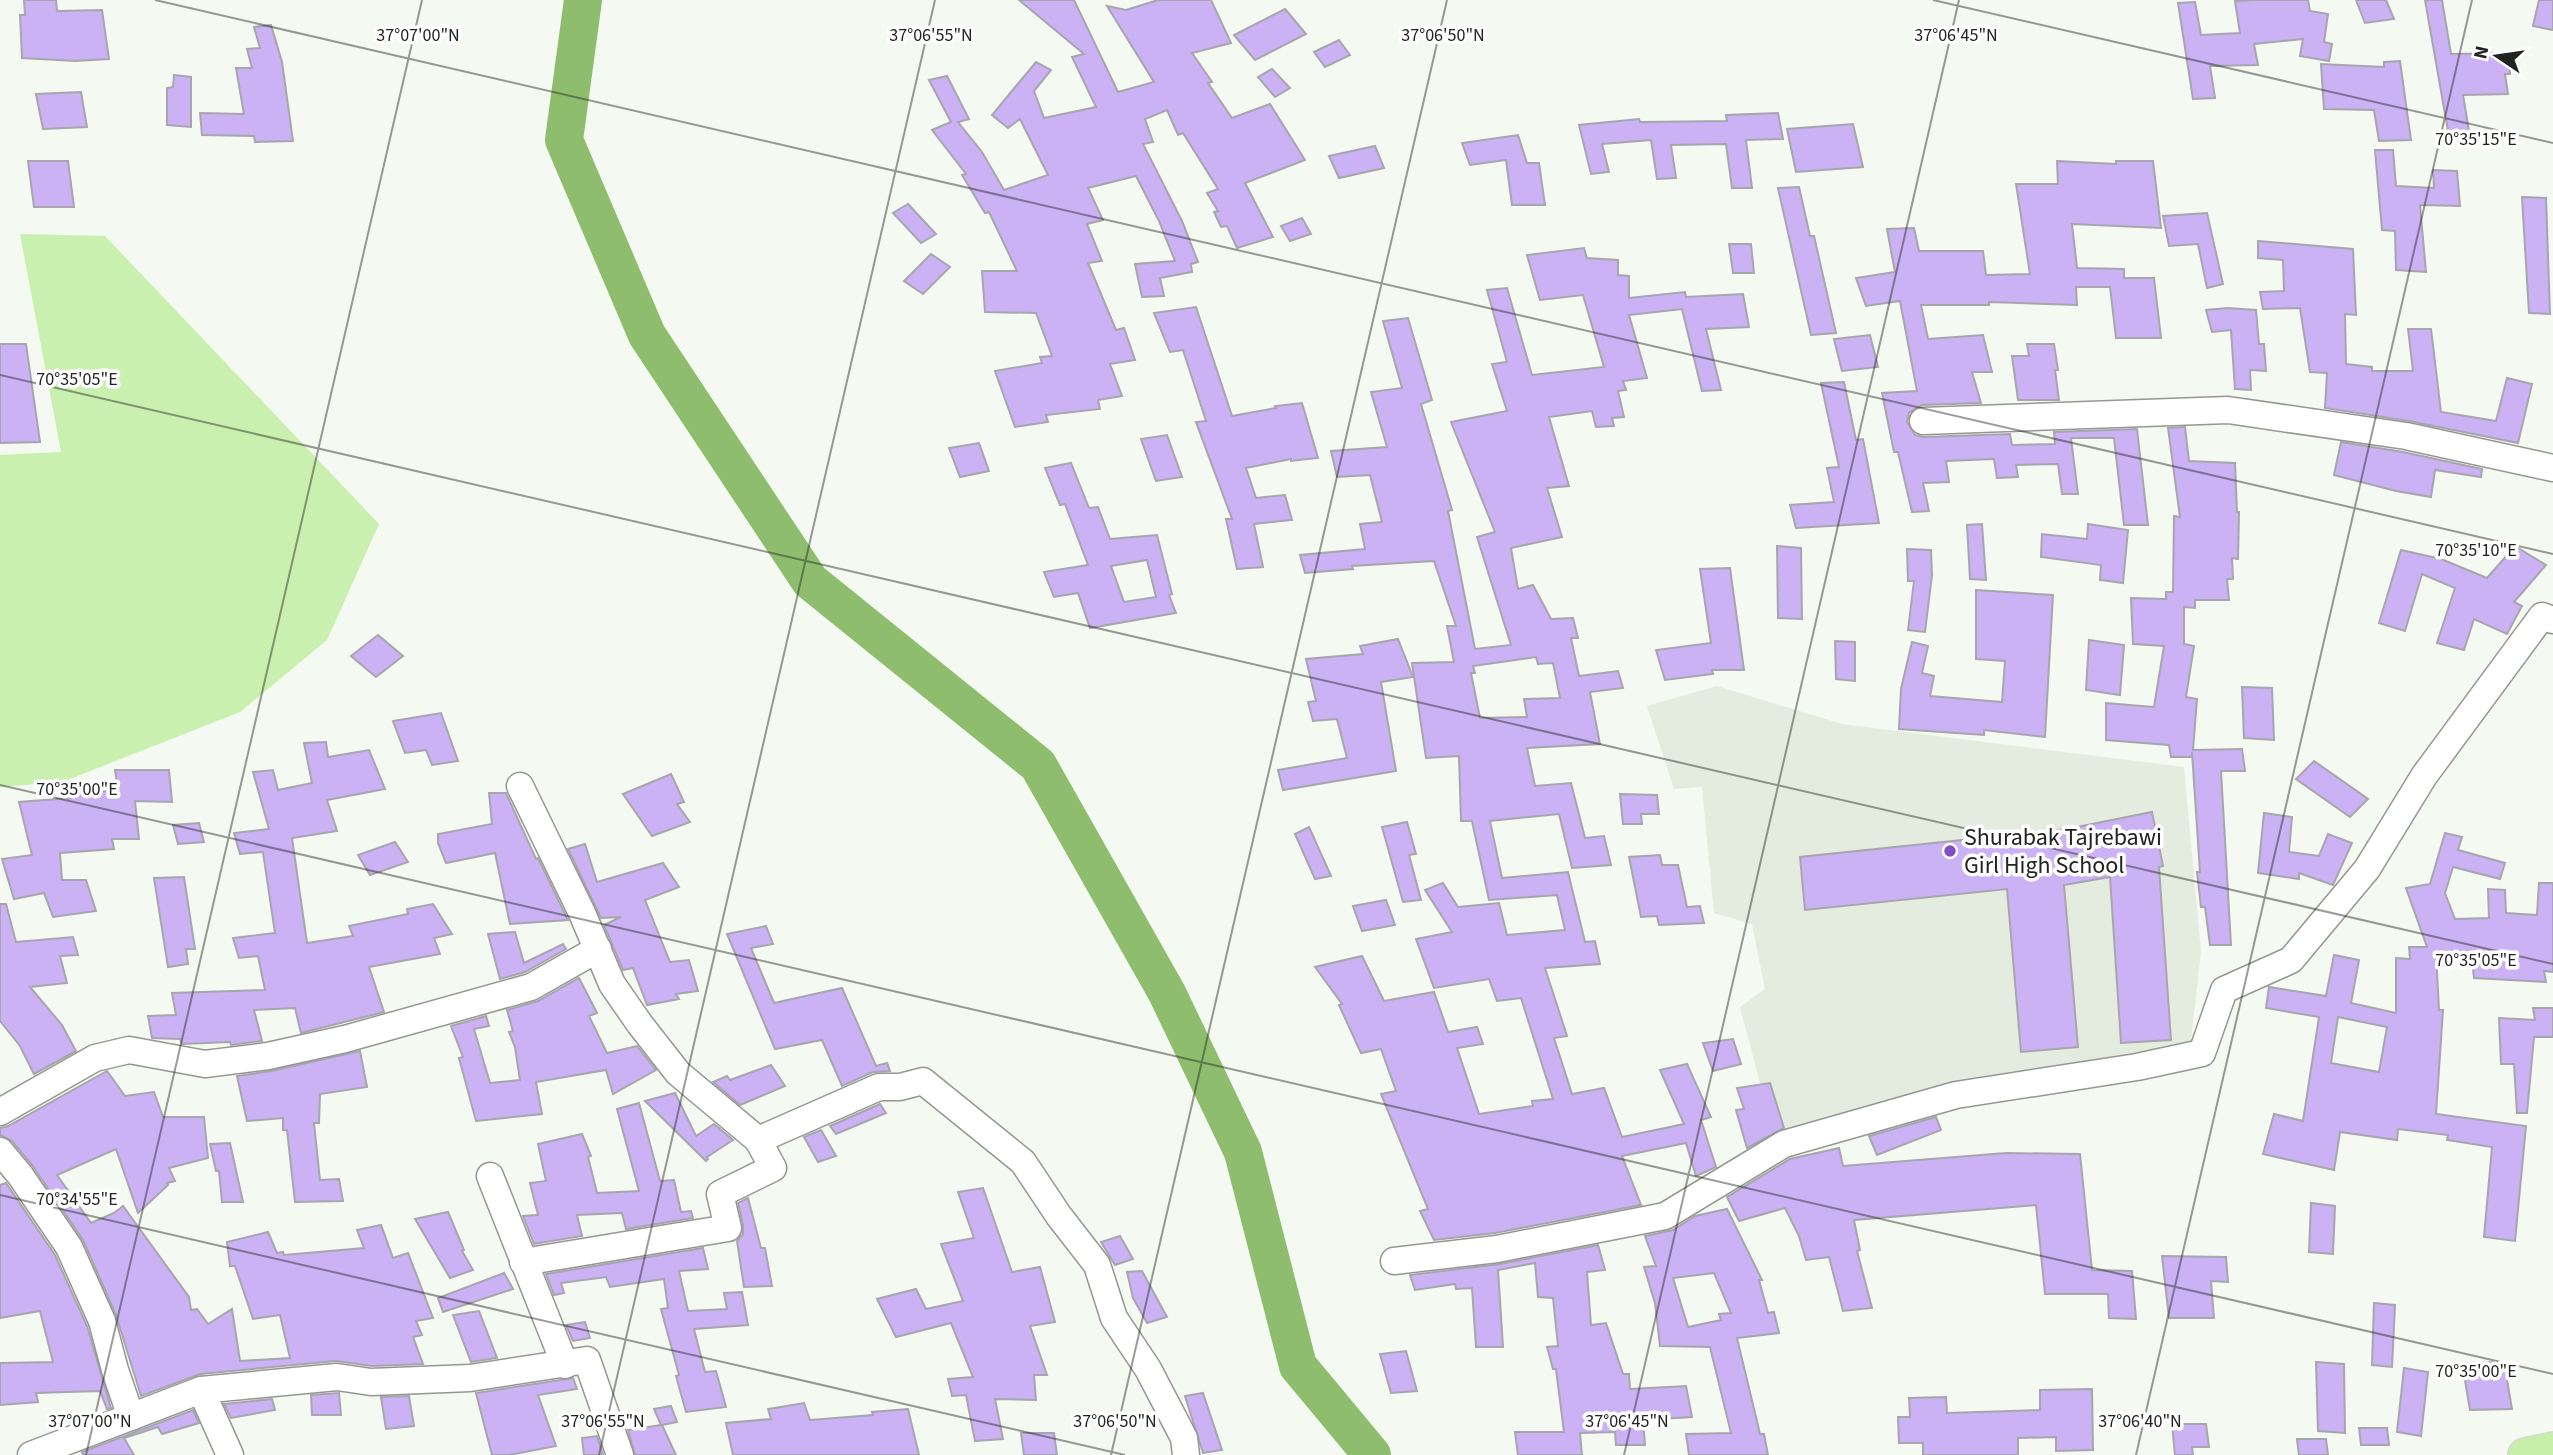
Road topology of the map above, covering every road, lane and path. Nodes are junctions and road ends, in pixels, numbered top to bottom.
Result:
1 (1923, 421) dead end
2 (2553, 468) edge
3 (2550, 610) edge
4 (520, 786) dead end
5 (598, 949) junction
6 (0, 1112) edge
7 (758, 1140) junction
8 (0, 1151) edge
9 (490, 1176) dead end
10 (1394, 1261) dead end
11 (523, 1262) junction
12 (565, 1365) junction
13 (201, 1390) junction
14 (131, 1417) junction
15 (2553, 1448) edge
16 (31, 1455) edge
17 (230, 1455) edge
18 (621, 1455) edge
19 (1186, 1455) edge
20 (2525, 1455) edge

1 - 2 street
3 - 10 street
4 - 5 street
5 - 6 street
5 - 7 street
7 - 11 street
7 - 19 street
8 - 14 street
9 - 11 street
11 - 12 street
12 - 13 street
12 - 18 street
13 - 14 street
13 - 17 street
14 - 16 street
15 - 20 main road

